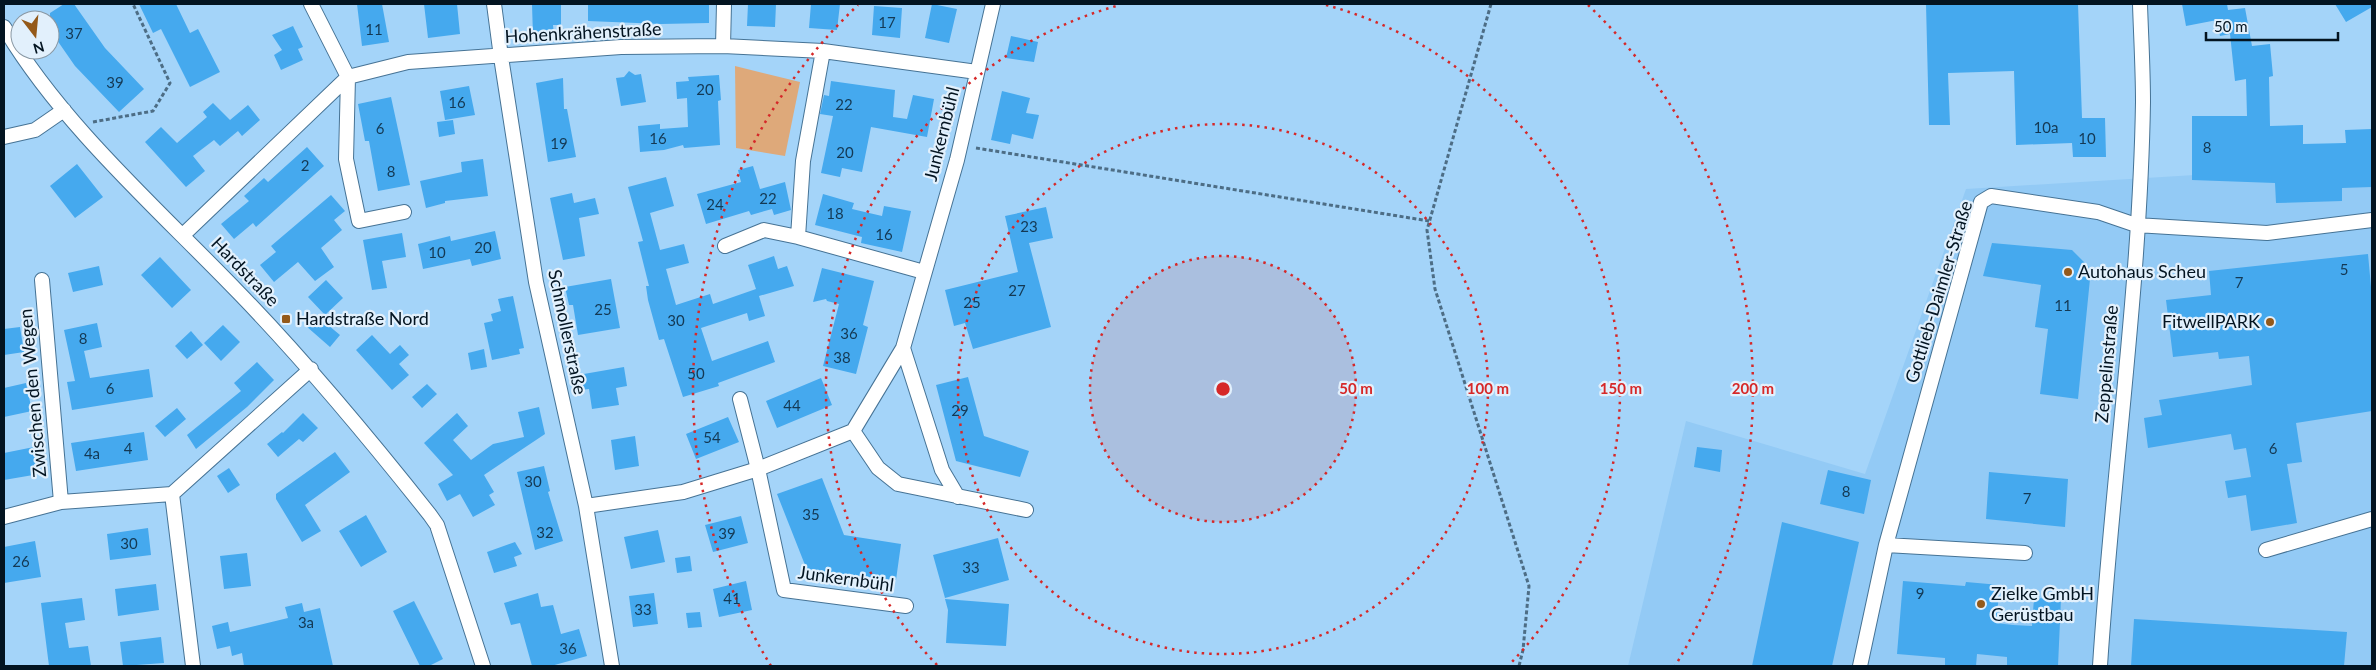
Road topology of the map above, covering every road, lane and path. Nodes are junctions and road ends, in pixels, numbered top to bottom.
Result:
1 (133, 4) edge
2 (311, 4) edge
3 (494, 4) edge
4 (724, 4) edge
5 (993, 4) edge
6 (1490, 4) edge
7 (2140, 4) edge
8 (4, 26) edge
9 (723, 46) junction
10 (823, 51) junction
11 (500, 57) junction
12 (977, 72) junction
13 (348, 77) junction
14 (64, 110) junction
15 (79, 129) junction
16 (4, 137) edge
17 (960, 145) junction
18 (404, 212) dead end
19 (2372, 220) edge
20 (1429, 221) junction
21 (2136, 225) junction
22 (183, 234) junction
23 (798, 238) junction
24 (725, 246) dead end
25 (924, 272) junction
26 (42, 280) dead end
27 (903, 348) junction
28 (311, 370) junction
29 (740, 399) dead end
30 (853, 431) junction
31 (758, 469) junction
32 (172, 494) junction
33 (958, 497) junction
34 (61, 502) junction
35 (586, 506) junction
36 (1026, 510) dead end
37 (4, 517) edge
38 (2372, 519) edge
39 (1886, 545) junction
40 (2266, 550) dead end
41 (2025, 553) dead end
42 (906, 606) dead end
43 (193, 666) edge
44 (483, 666) edge
45 (612, 666) edge
46 (1519, 666) edge
47 (1860, 666) edge
48 (2100, 666) edge

1 - 15 path
2 - 13 street
3 - 11 street, Schmollerstraße
4 - 9 street
5 - 12 street, Junkernbühl
6 - 20 path
7 - 21 street, Zeppelinstraße
8 - 14 street, Hardstraße
9 - 10 street, Hohenkrähenstraße
9 - 11 street, Hohenkrähenstraße
10 - 12 street, Hohenkrähenstraße
10 - 23 street
11 - 13 street, Hohenkrähenstraße
11 - 35 street, Schmollerstraße
12 - 17 street, Junkernbühl
13 - 18 street
13 - 22 street, Hohenkrähenstraße
14 - 15 street, Hardstraße
14 - 16 street
15 - 22 street, Hardstraße
17 - 20 path
17 - 25 street, Junkernbühl
19 - 21 street, Gottlieb-Daimler-Straße
20 - 46 path
21 - 39 street, Gottlieb-Daimler-Straße
21 - 48 street, Zeppelinstraße
22 - 28 street, Hardstraße
23 - 24 street
23 - 25 street
25 - 27 street, Junkernbühl
26 - 34 street, Zwischen den Wegen
27 - 30 street, Junkernbühl
27 - 33 street
28 - 32 street
28 - 44 street, Hardstraße
29 - 31 street, Junkernbühl
30 - 31 street
30 - 33 street
31 - 35 street
31 - 42 street, Junkernbühl
32 - 34 street
32 - 43 street
33 - 36 street
34 - 37 street
35 - 45 street, Schmollerstraße
38 - 40 street
39 - 41 street
39 - 47 street, Gottlieb-Daimler-Straße

